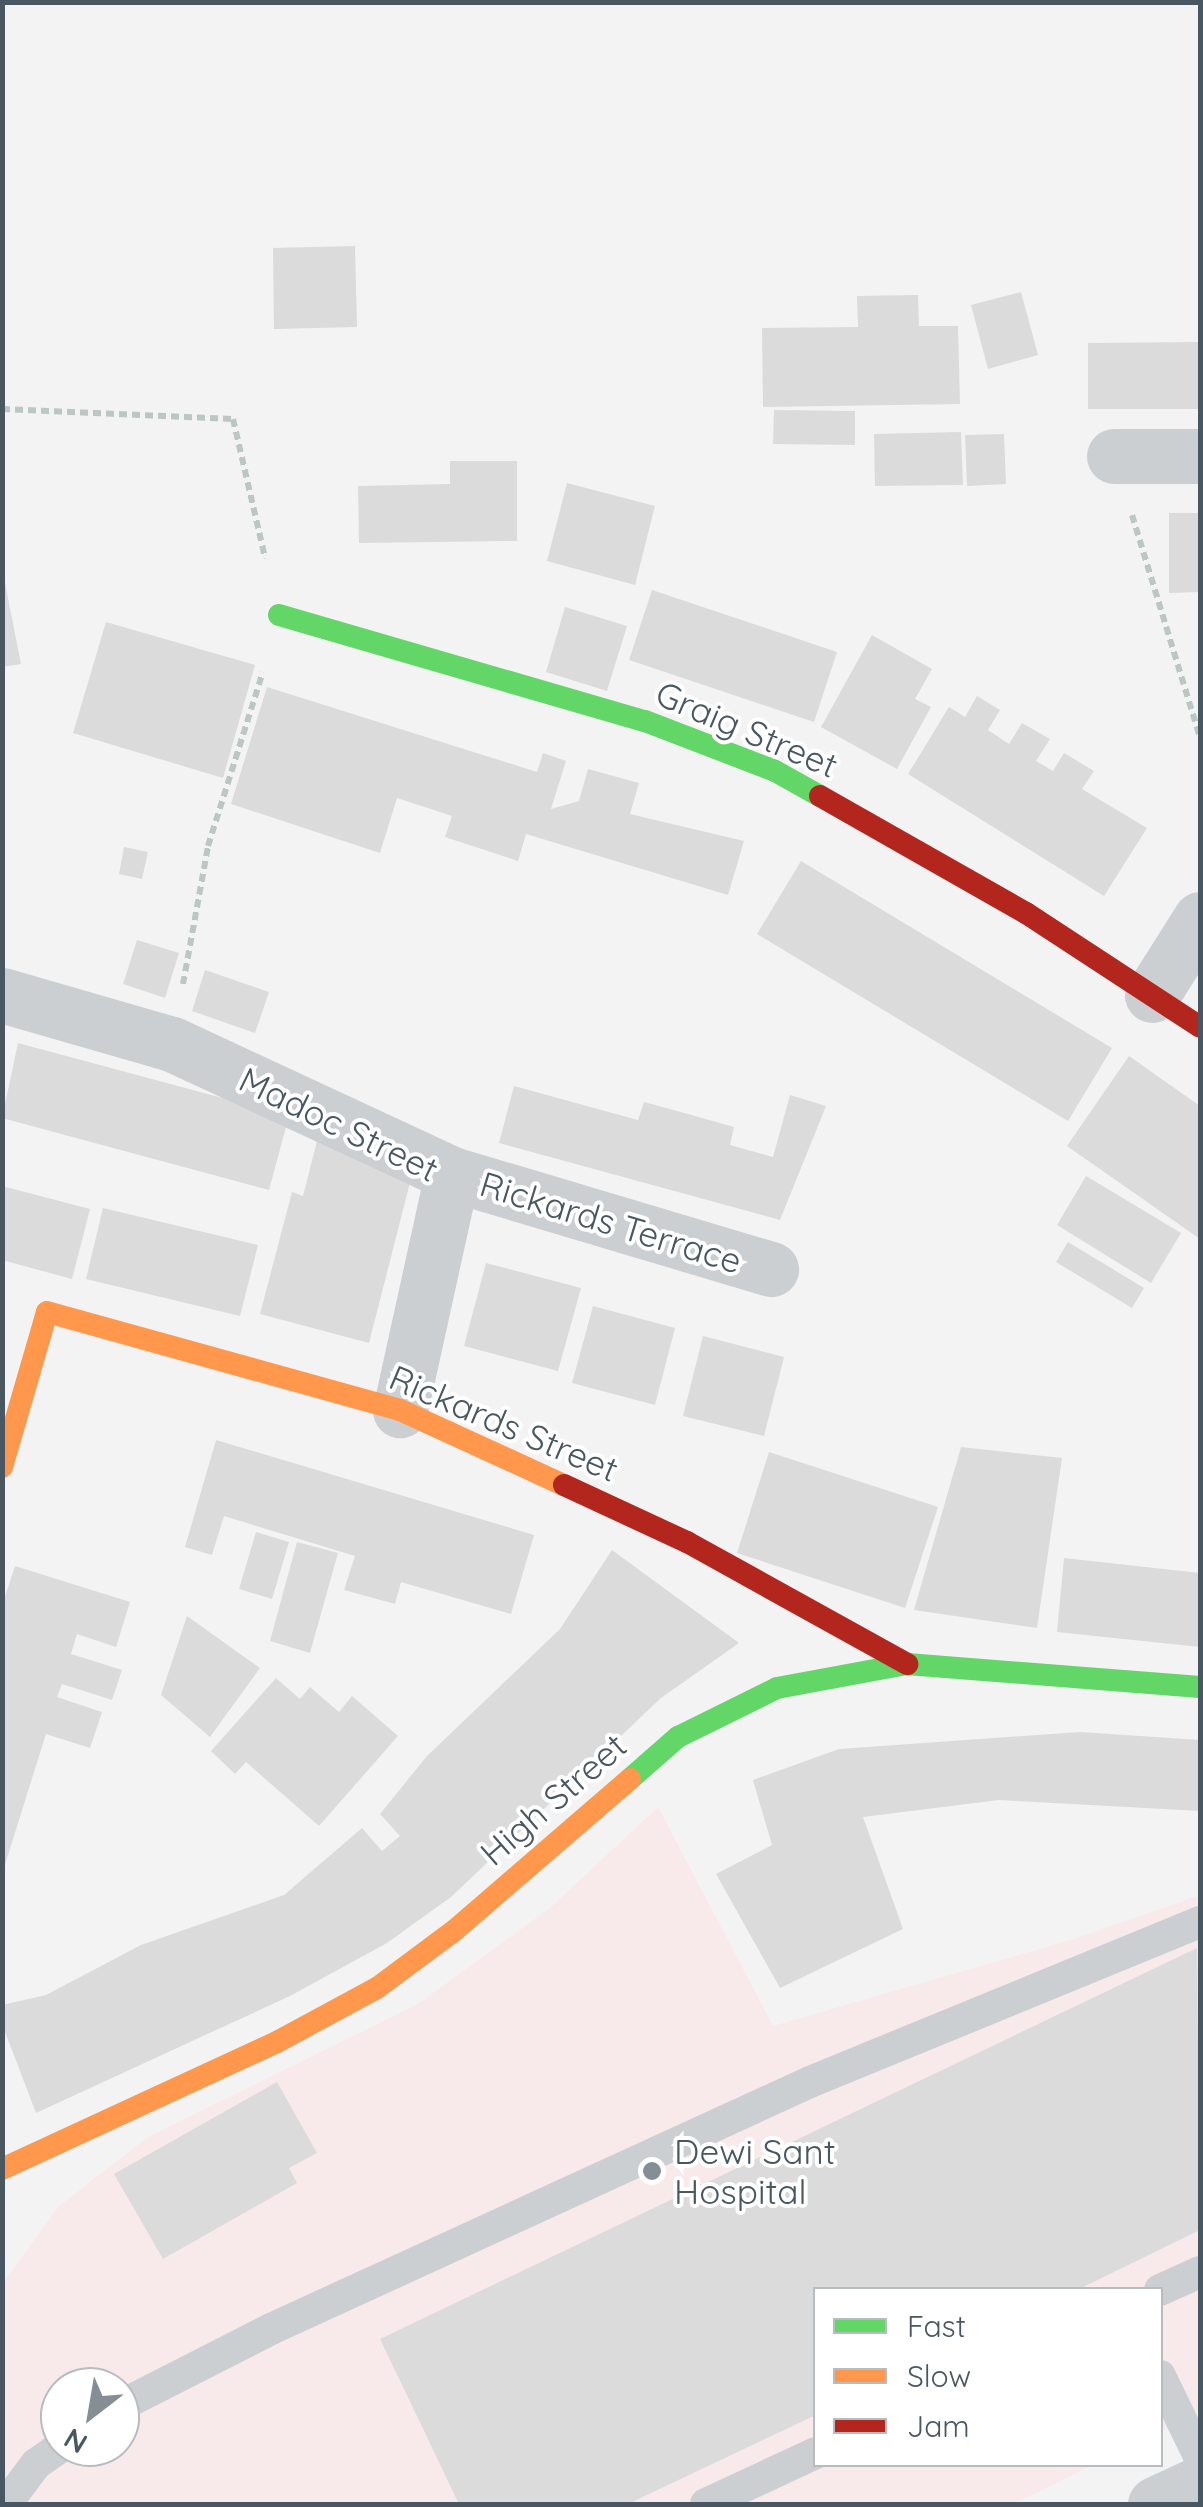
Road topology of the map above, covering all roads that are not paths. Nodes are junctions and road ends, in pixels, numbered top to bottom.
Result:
1 (1114, 456) road end
2 (1200, 456) edge
3 (279, 615) road end
4 (1200, 919) edge
5 (2, 995) edge
6 (1152, 995) junction
7 (1200, 1027) edge
8 (452, 1174) junction
9 (771, 1269) dead end
10 (400, 1410) junction
11 (2, 1467) edge
12 (907, 1664) junction
13 (1200, 1687) edge
14 (1200, 1922) edge
15 (2, 2169) edge
16 (1200, 2272) edge
17 (1163, 2289) edge
18 (1163, 2382) edge
19 (140, 2396) edge
20 (813, 2454) edge
21 (1200, 2458) edge
22 (40, 2461) edge
23 (1200, 2483) edge
24 (717, 2502) edge
25 (6, 2504) edge
26 (1156, 2504) edge

1 - 2 street
3 - 6 street, Graig Street
4 - 6 street
5 - 8 street, Madoc Street
6 - 7 street, Graig Street
8 - 9 street, Rickards Terrace
8 - 10 street, Madoc Street
10 - 11 street, Rickards Street
10 - 12 street, Rickards Street
12 - 13 street, High Street
12 - 15 street, High Street
14 - 19 lane
16 - 17 lane
18 - 21 lane
20 - 24 lane
22 - 25 lane
23 - 26 street

